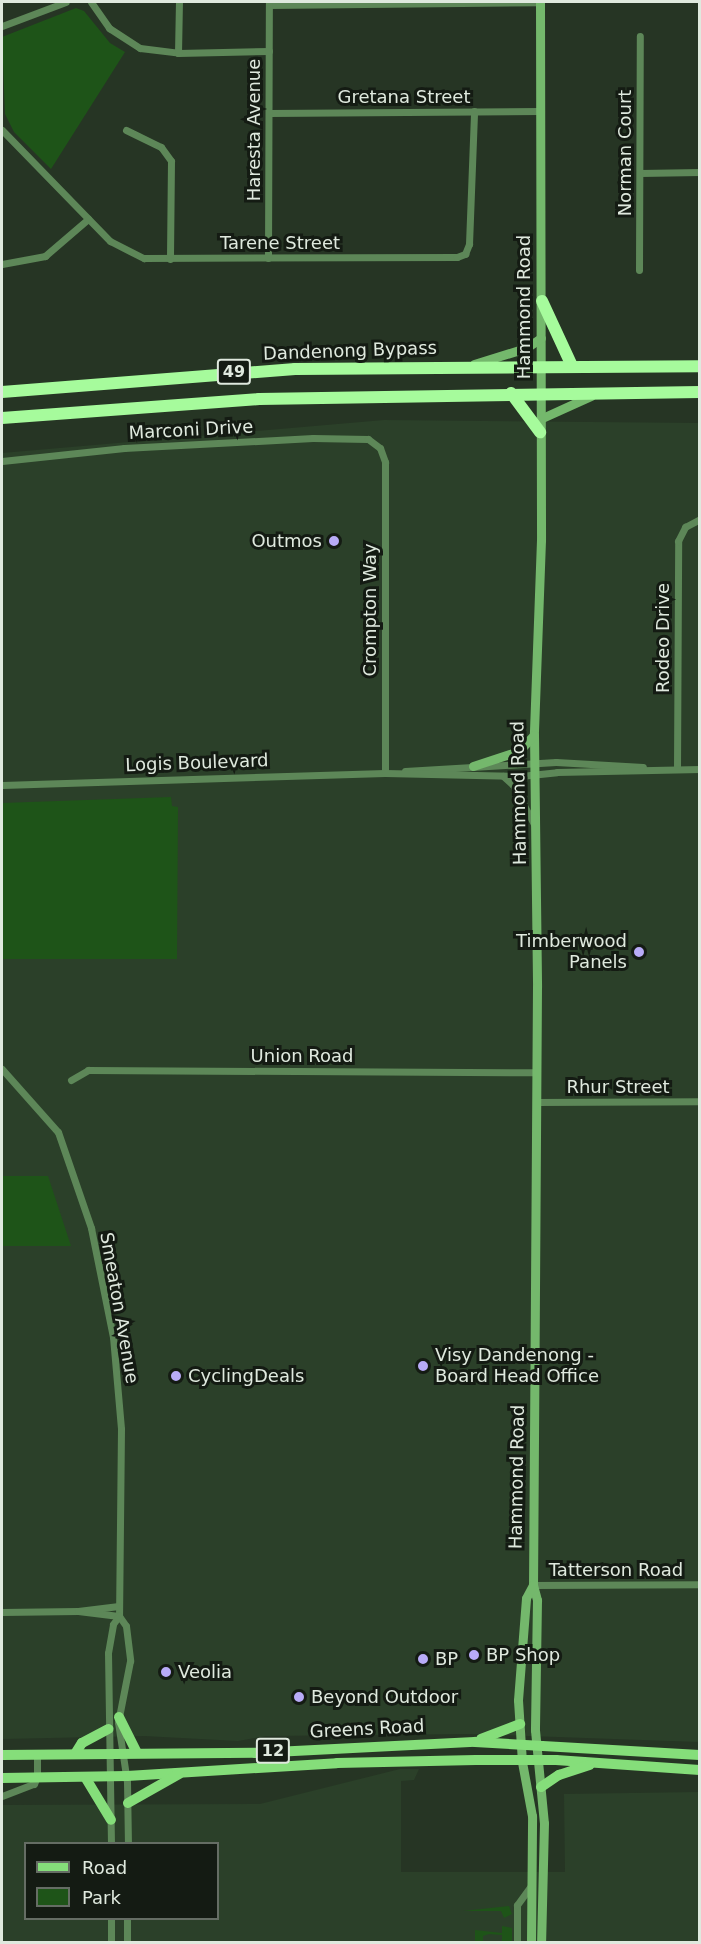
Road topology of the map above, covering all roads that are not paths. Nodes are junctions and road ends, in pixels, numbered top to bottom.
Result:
1 (66, 2) edge
2 (91, 2) edge
3 (179, 2) edge
4 (540, 2) edge
5 (269, 3) edge
6 (2, 26) edge
7 (640, 36) dead end
8 (269, 51) junction
9 (178, 53) junction
10 (474, 111) junction
11 (540, 111) junction
12 (269, 113) junction
13 (2, 130) edge
14 (126, 130) dead end
15 (699, 172) edge
16 (640, 173) junction
17 (88, 219) junction
18 (268, 258) junction
19 (170, 260) junction
20 (2, 264) edge
21 (639, 270) dead end
22 (542, 301) junction
23 (541, 338) junction
24 (467, 366) junction
25 (541, 366) junction
26 (572, 366) junction
27 (699, 366) edge
28 (2, 392) edge
29 (540, 392) junction
30 (599, 392) junction
31 (699, 392) edge
32 (511, 393) junction
33 (2, 418) edge
34 (540, 426) junction
35 (380, 447) joint
36 (2, 461) edge
37 (699, 519) edge
38 (534, 735) junction
39 (535, 764) junction
40 (473, 766) junction
41 (660, 769) junction
42 (677, 769) junction
43 (699, 769) edge
44 (385, 773) junction
45 (394, 773) junction
46 (536, 775) junction
47 (503, 776) junction
48 (2, 785) edge
49 (536, 827) junction
50 (2, 1069) edge
51 (536, 1072) junction
52 (71, 1080) dead end
53 (699, 1101) edge
54 (536, 1102) junction
55 (699, 1584) edge
56 (533, 1585) junction
57 (120, 1606) junction
58 (78, 1611) junction
59 (2, 1612) edge
60 (119, 1616) junction
61 (119, 1717) junction
62 (520, 1724) junction
63 (108, 1729) junction
64 (475, 1742) junction
65 (520, 1744) junction
66 (537, 1744) junction
67 (75, 1754) junction
68 (109, 1754) junction
69 (121, 1754) junction
70 (137, 1754) junction
71 (2, 1755) edge
72 (37, 1755) junction
73 (699, 1755) edge
74 (537, 1761) junction
75 (522, 1762) junction
76 (592, 1764) junction
77 (699, 1770) edge
78 (179, 1774) junction
79 (127, 1776) junction
80 (37, 1777) junction
81 (85, 1777) junction
82 (110, 1777) junction
83 (2, 1778) edge
84 (541, 1787) junction
85 (2, 1796) edge
86 (128, 1803) junction
87 (111, 1820) junction
88 (111, 1842) edge
89 (128, 1842) edge
90 (531, 1886) junction
91 (111, 1920) edge
92 (127, 1920) edge
93 (111, 1942) edge
94 (127, 1942) edge
95 (517, 1942) edge
96 (531, 1942) edge
97 (541, 1942) edge

1 - 6 street
2 - 9 street
3 - 9 street
4 - 5 street
4 - 11 main road, Hammond Road
5 - 8 street, Haresta Avenue
7 - 16 street, Norman Court
8 - 9 street
8 - 12 street, Haresta Avenue
10 - 11 street, Gretana Street
10 - 12 street, Gretana Street
10 - 18 street, Tarene Street
11 - 22 main road, Hammond Road
12 - 18 street, Haresta Avenue
13 - 17 street, Tarene Street
14 - 19 street
15 - 16 street
16 - 21 street, Norman Court
17 - 19 street, Tarene Street
17 - 20 street
18 - 19 street, Tarene Street
22 - 23 main road, Hammond Road
22 - 26 highway
23 - 24 main road
23 - 25 main road, Hammond Road
24 - 25 highway, Dandenong Bypass / 49
24 - 28 highway, Dandenong Bypass / 49
25 - 26 highway, Dandenong Bypass / 49
25 - 29 main road, Hammond Road
26 - 27 highway, Dandenong Bypass / 49
29 - 30 highway, 49
29 - 32 highway, 49
29 - 34 main road, Hammond Road
30 - 31 highway, 49
30 - 34 main road
32 - 33 highway, 49
32 - 34 highway
34 - 38 main road, Hammond Road
35 - 36 street, Marconi Drive
35 - 44 street, Crompton Way
37 - 42 street, Rodeo Drive
38 - 39 main road, Hammond Road
38 - 40 main road
39 - 40 street, Logis Boulevard
39 - 41 street
39 - 46 main road, Hammond Road
40 - 45 street, Logis Boulevard
41 - 42 street
41 - 46 street
42 - 43 street
44 - 45 street, Logis Boulevard
44 - 48 street, Logis Boulevard
45 - 47 street, Logis Boulevard
46 - 47 street, Logis Boulevard
46 - 49 main road, Hammond Road
47 - 49 street
49 - 51 main road, Hammond Road
50 - 57 street, Smeaton Avenue
51 - 52 street, Union Road
51 - 54 main road, Hammond Road
53 - 54 street, Rhur Street
54 - 56 main road, Hammond Road
55 - 56 street, Tatterson Road
56 - 62 main road, Hammond Road
56 - 66 main road, Hammond Road
57 - 58 street
57 - 60 street, Smeaton Avenue
58 - 59 street
58 - 60 street
60 - 61 street, Smeaton Avenue
60 - 63 street, Smeaton Avenue
61 - 69 street, Smeaton Avenue
61 - 70 main road
62 - 64 main road
62 - 65 main road, Hammond Road
63 - 67 main road
63 - 68 street, Smeaton Avenue
64 - 65 main road, Greens Road / 12
64 - 70 main road, Greens Road / 12
65 - 66 main road, Greens Road / 12
65 - 75 main road, Hammond Road
66 - 73 main road, Greens Road / 12
66 - 74 main road, Hammond Road
67 - 68 main road, Greens Road / 12
67 - 72 main road, Greens Road / 12
68 - 69 main road, Greens Road / 12
68 - 82 street, Smeaton Avenue
69 - 70 main road, Greens Road / 12
69 - 79 street, Smeaton Avenue
71 - 72 main road, Greens Road / 12
72 - 80 street
74 - 75 main road, Greens Road / 12
74 - 76 main road, Greens Road / 12
74 - 84 main road, Hammond Road
75 - 78 main road, Greens Road / 12
75 - 90 main road, Hammond Road
76 - 77 main road, Greens Road / 12
76 - 84 main road
78 - 79 main road, Greens Road / 12
78 - 86 main road
79 - 82 main road, Greens Road / 12
79 - 86 street, Smeaton Avenue
80 - 81 main road, Greens Road / 12
80 - 83 main road, Greens Road / 12
80 - 85 street
81 - 82 main road, Greens Road / 12
81 - 87 main road
82 - 87 street, Smeaton Avenue
84 - 97 main road, Hammond Road
86 - 89 street, Smeaton Avenue
87 - 88 street, Smeaton Avenue
90 - 95 street
90 - 96 main road, Hammond Road
91 - 93 street
92 - 94 street

